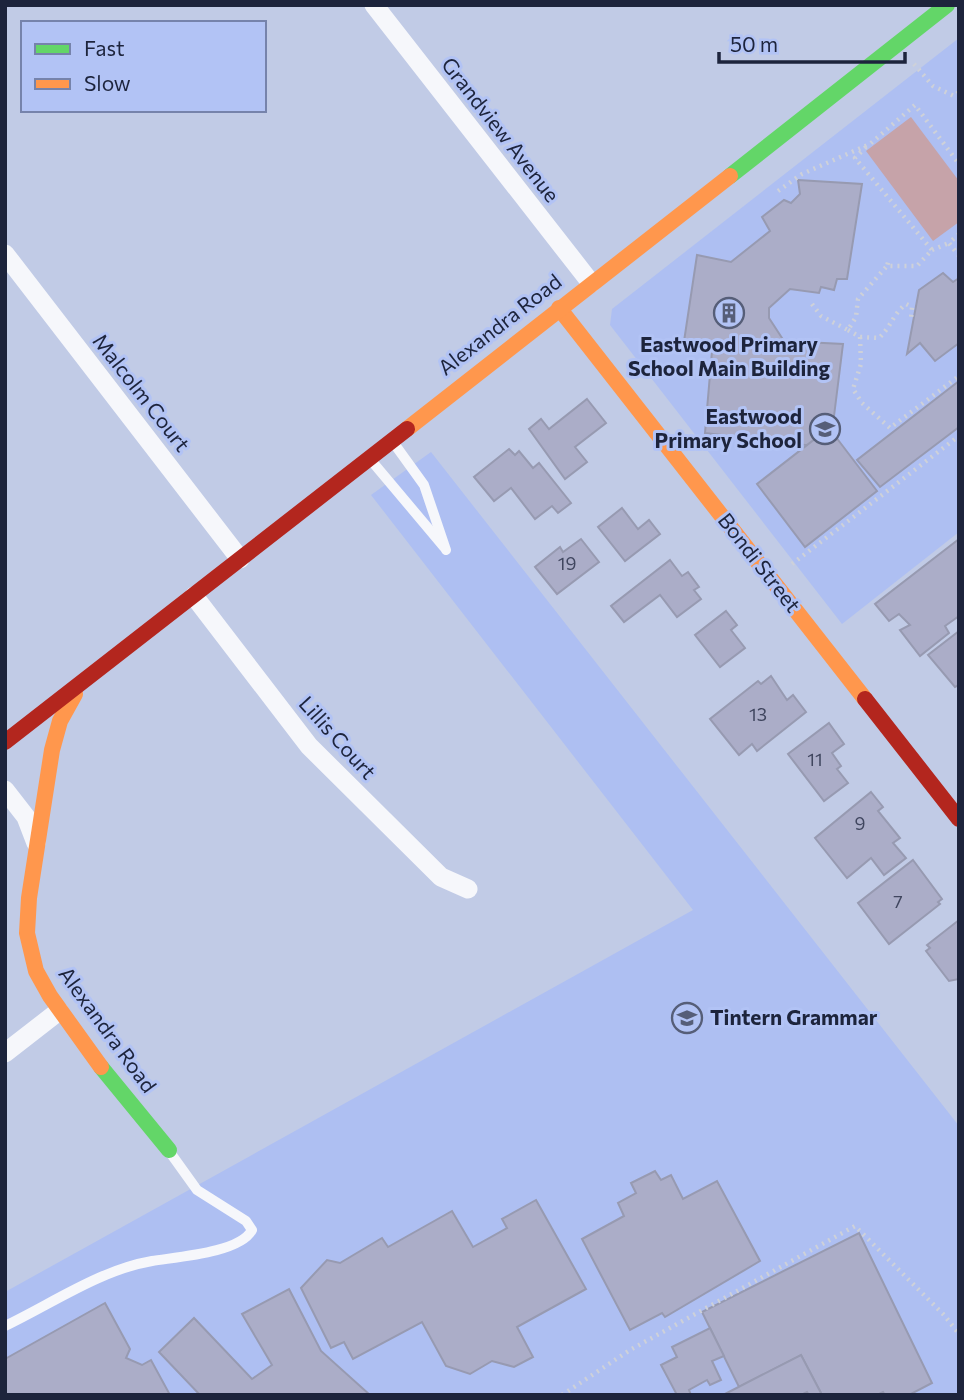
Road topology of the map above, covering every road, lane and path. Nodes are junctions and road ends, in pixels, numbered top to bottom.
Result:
1 (374, 5) edge
2 (935, 9) edge
3 (898, 44) junction
4 (959, 92) edge
5 (870, 144) junction
6 (959, 164) edge
7 (778, 191) dead end
8 (959, 234) edge
9 (949, 243) junction
10 (932, 250) junction
11 (5, 254) edge
12 (959, 256) edge
13 (889, 259) dead end
14 (887, 266) junction
15 (591, 283) junction
16 (812, 304) dead end
17 (559, 308) junction
18 (911, 319) dead end
19 (848, 330) junction
20 (860, 337) junction
21 (959, 376) edge
22 (959, 436) edge
23 (391, 440) junction
24 (369, 458) junction
25 (240, 559) junction
26 (792, 564) dead end
27 (194, 596) junction
28 (83, 684) junction
29 (5, 742) edge
30 (5, 790) edge
31 (959, 819) edge
32 (36, 844) junction
33 (468, 889) dead end
34 (59, 1011) junction
35 (5, 1053) edge
36 (169, 1150) joint
37 (5, 1326) edge
38 (959, 1334) edge
39 (562, 1395) edge

1 - 15 street, Grandview Avenue
2 - 3 street, Alexandra Road
3 - 4 path
3 - 15 street, Alexandra Road
5 - 6 path
5 - 7 path
5 - 10 path
8 - 9 path
9 - 10 path
9 - 12 path
10 - 14 path
11 - 25 street, Malcolm Court
13 - 14 path
14 - 19 path
15 - 17 street, Alexandra Road
16 - 19 path
17 - 23 street, Alexandra Road
17 - 31 street, Bondi Street
18 - 20 path
19 - 20 path
20 - 21 path
22 - 26 path
23 - 24 street, Alexandra Road
23 - 24 lane
24 - 25 street, Alexandra Road
25 - 27 street, Alexandra Road
27 - 28 street, Alexandra Road
27 - 33 street, Lillis Court
28 - 29 street, Alexandra Road
28 - 32 street, Alexandra Road
30 - 32 street, Alexandra Road
32 - 34 street, Alexandra Road
34 - 35 street
34 - 36 street, Alexandra Road
36 - 37 lane
38 - 39 path

